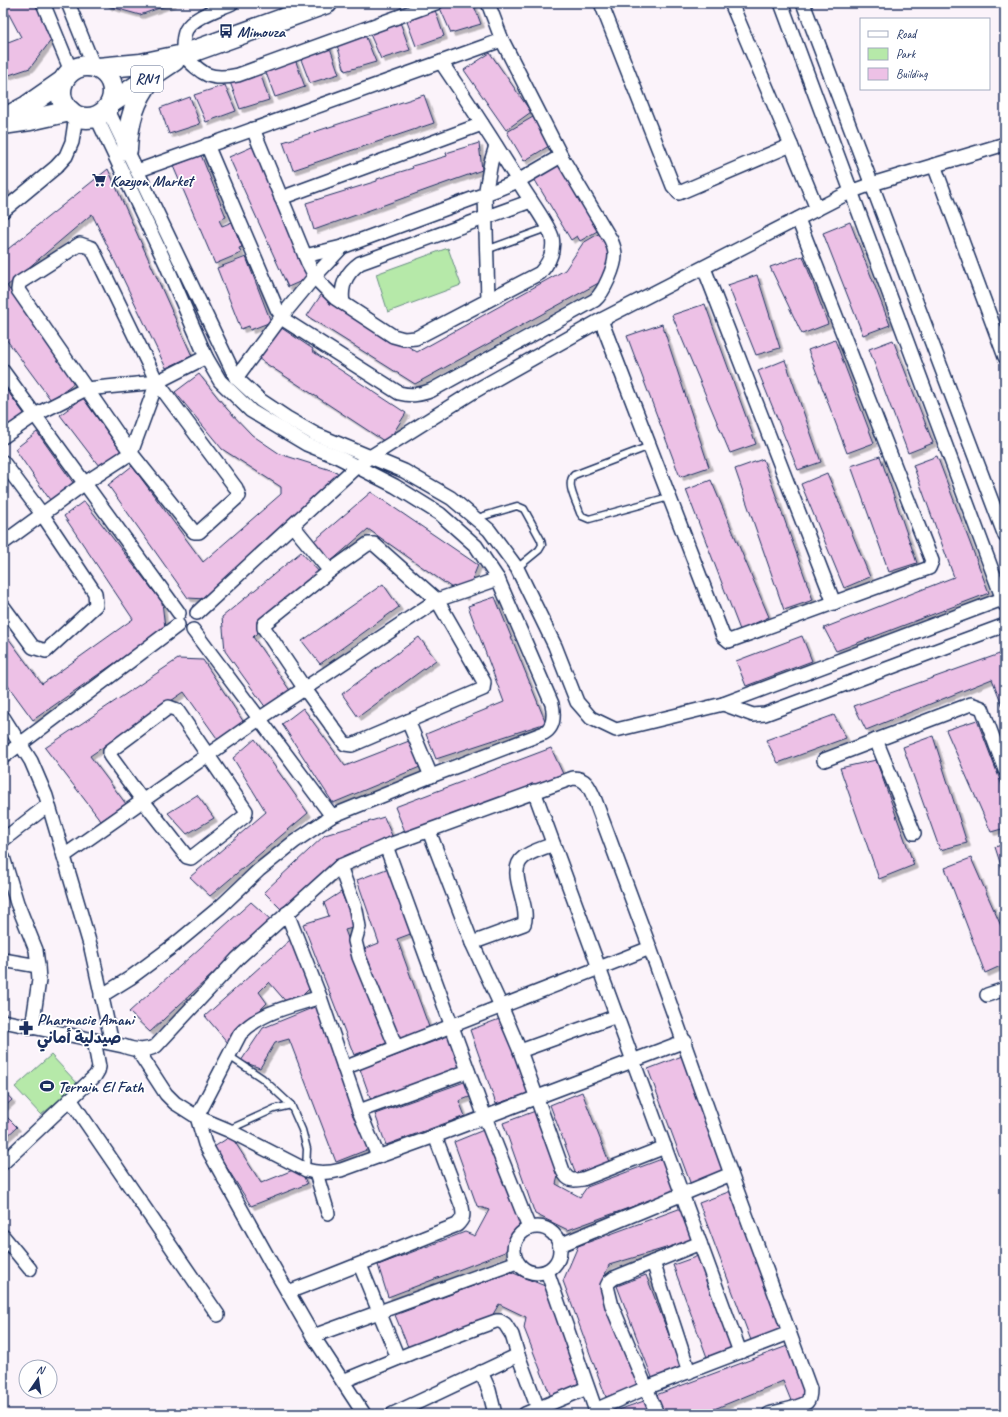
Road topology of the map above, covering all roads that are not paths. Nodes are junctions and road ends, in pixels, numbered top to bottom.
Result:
1 (43, 3) edge
2 (68, 3) edge
3 (232, 3) edge
4 (327, 3) edge
5 (436, 3) edge
6 (488, 3) edge
7 (601, 3) edge
8 (731, 3) edge
9 (781, 3) edge
10 (803, 3) edge
11 (502, 40) junction
12 (183, 56) junction
13 (441, 62) junction
14 (96, 67) junction
15 (155, 74) junction
16 (67, 76) junction
17 (104, 109) junction
18 (73, 113) junction
19 (3, 119) edge
20 (3, 124) edge
21 (482, 124) junction
22 (253, 129) junction
23 (1005, 144) edge
24 (207, 145) junction
25 (791, 145) junction
26 (496, 146) junction
27 (127, 150) junction
28 (561, 156) junction
29 (934, 165) junction
30 (137, 170) junction
31 (518, 181) junction
32 (872, 184) junction
33 (850, 192) junction
34 (485, 195) junction
35 (281, 198) junction
36 (531, 201) junction
37 (817, 209) junction
38 (3, 210) edge
39 (486, 217) junction
40 (798, 219) junction
41 (547, 228) junction
42 (342, 247) junction
43 (486, 250) junction
44 (305, 256) junction
45 (704, 268) junction
46 (315, 276) junction
47 (488, 300) junction
48 (343, 303) junction
49 (282, 316) junction
50 (601, 320) junction
51 (206, 357) junction
52 (1005, 357) edge
53 (3, 371) edge
54 (236, 378) junction
55 (157, 382) junction
56 (86, 389) junction
57 (35, 415) junction
58 (3, 437) edge
59 (650, 446) junction
60 (131, 453) junction
61 (370, 457) junction
62 (3, 462) edge
63 (357, 466) junction
64 (85, 483) junction
65 (669, 497) junction
66 (42, 514) junction
67 (476, 519) junction
68 (293, 526) junction
69 (1005, 536) edge
70 (3, 543) edge
71 (518, 568) junction
72 (330, 571) junction
73 (498, 579) junction
74 (437, 600) junction
75 (1004, 601) edge
76 (834, 603) junction
77 (3, 606) edge
78 (197, 613) junction
79 (178, 619) junction
80 (1005, 625) edge
81 (193, 630) junction
82 (305, 689) junction
83 (723, 704) junction
84 (3, 717) edge
85 (259, 719) junction
86 (408, 721) junction
87 (876, 740) junction
88 (21, 743) junction
89 (208, 755) junction
90 (3, 757) edge
91 (824, 760) dead end
92 (1005, 770) edge
93 (431, 776) junction
94 (534, 791) junction
95 (143, 802) junction
96 (48, 805) junction
97 (332, 816) junction
98 (429, 831) junction
99 (914, 833) dead end
100 (3, 840) edge
101 (553, 844) junction
102 (386, 846) junction
103 (64, 856) junction
104 (3, 857) edge
105 (340, 866) junction
106 (287, 913) junction
107 (472, 943) junction
108 (650, 948) junction
109 (3, 960) edge
110 (38, 966) junction
111 (599, 968) junction
112 (1005, 989) edge
113 (987, 995) dead end
114 (102, 996) junction
115 (320, 997) junction
116 (502, 1006) junction
117 (617, 1016) junction
118 (3, 1021) edge
119 (452, 1025) junction
120 (32, 1028) junction
121 (94, 1040) junction
122 (685, 1041) junction
123 (112, 1043) junction
124 (396, 1048) junction
125 (138, 1050) junction
126 (520, 1051) junction
127 (229, 1056) junction
128 (633, 1060) junction
129 (344, 1068) junction
130 (468, 1071) junction
131 (537, 1098) junction
132 (70, 1099) junction
133 (291, 1105) junction
134 (360, 1111) junction
135 (197, 1117) junction
136 (485, 1117) junction
137 (228, 1130) junction
138 (435, 1136) junction
139 (665, 1147) junction
140 (378, 1156) junction
141 (3, 1163) edge
142 (311, 1172) junction
143 (731, 1174) junction
144 (682, 1194) junction
145 (328, 1213) dead end
146 (529, 1228) junction
147 (3, 1236) edge
148 (700, 1243) junction
149 (560, 1245) junction
150 (517, 1262) junction
151 (653, 1262) junction
152 (360, 1265) junction
153 (30, 1269) dead end
154 (547, 1271) junction
155 (288, 1292) junction
156 (379, 1312) junction
157 (218, 1315) dead end
158 (789, 1333) junction
159 (313, 1336) junction
160 (740, 1352) junction
161 (518, 1355) junction
162 (398, 1358) junction
163 (481, 1372) junction
164 (689, 1372) junction
165 (343, 1381) junction
166 (587, 1388) junction
167 (646, 1388) junction
168 (539, 1412) edge
169 (596, 1412) edge
170 (364, 1414) edge
171 (393, 1414) edge
172 (495, 1414) edge
173 (525, 1414) edge
174 (657, 1414) edge
175 (769, 1414) edge

1 - 16 street
2 - 14 street
3 - 12 street
4 - 12 main road, RN1
5 - 12 street
6 - 11 street
7 - 25 street
8 - 25 street
9 - 33 street
10 - 32 street
11 - 13 street
11 - 28 street
12 - 14 main road, RN1
12 - 15 main road, RN1
13 - 21 street
13 - 22 street
14 - 16 main road, RN1
14 - 17 main road, RN1
15 - 17 main road, RN1
15 - 27 main road
16 - 18 main road
16 - 19 main road, RN1
17 - 18 main road
17 - 27 street
17 - 51 street
18 - 20 main road
18 - 38 street
21 - 26 street
21 - 35 street
22 - 24 street
22 - 35 street
23 - 29 street
24 - 30 street
24 - 49 street
25 - 37 street
26 - 31 street
26 - 34 street
27 - 30 street
28 - 31 street
28 - 49 street
29 - 32 street
29 - 52 street
30 - 54 street
31 - 34 street
31 - 36 street
32 - 33 street
32 - 69 street
33 - 37 street
33 - 75 street
34 - 39 street
34 - 42 street
35 - 44 street
36 - 39 street
36 - 41 street
37 - 40 street
39 - 43 street
39 - 48 street
40 - 45 street
40 - 76 street
41 - 43 lane
41 - 47 street
42 - 44 street
42 - 46 street
43 - 47 street
44 - 46 street
45 - 50 street
45 - 76 street
46 - 48 street
46 - 49 street
47 - 48 street
49 - 54 street
50 - 59 street
50 - 61 street
51 - 55 street
51 - 63 street
53 - 57 street
54 - 61 street
55 - 56 street
55 - 56 street
55 - 60 street
55 - 60 street
56 - 57 street
56 - 60 street
57 - 58 street
57 - 64 street
59 - 65 street
59 - 65 lane
60 - 64 street
61 - 63 street
61 - 67 street
62 - 66 street
63 - 68 street
63 - 73 street
64 - 66 street
64 - 79 street
65 - 76 street
66 - 70 street
66 - 77 street
67 - 71 street
67 - 71 lane
68 - 72 street
68 - 78 street
71 - 83 street
72 - 74 street
72 - 82 street
73 - 74 street
73 - 93 street
74 - 82 street
74 - 86 street
75 - 83 street
78 - 79 street
78 - 81 street
79 - 81 street
79 - 88 street
80 - 83 street
81 - 85 street
82 - 85 street
82 - 86 street
84 - 88 street
85 - 89 street
85 - 97 street
86 - 93 street
87 - 91 street
87 - 92 street
87 - 99 street
88 - 90 street
88 - 96 street
89 - 95 street
89 - 95 street
89 - 95 street
93 - 97 street
94 - 98 street
94 - 101 street
94 - 108 street
95 - 103 street
96 - 100 street
96 - 103 street
97 - 114 street
98 - 102 street
98 - 107 street
101 - 107 street
101 - 111 street
102 - 105 street
102 - 119 street
103 - 114 street
104 - 110 street
105 - 106 street
105 - 124 street
106 - 115 street
106 - 125 street
107 - 116 street
108 - 111 street
108 - 122 street
109 - 110 street
110 - 120 street
111 - 116 street
111 - 117 street
112 - 113 street
114 - 123 street
115 - 127 street
115 - 129 street
116 - 119 street
116 - 126 street
117 - 126 street
117 - 128 street
118 - 120 street
119 - 124 street
119 - 130 street
120 - 121 street
121 - 123 street
121 - 132 street
122 - 128 street
122 - 143 street
123 - 125 street
124 - 129 street
125 - 135 street
126 - 131 street
127 - 133 lane
127 - 135 street
128 - 131 street
128 - 139 street
129 - 134 street
130 - 134 street
130 - 136 street
131 - 136 street
131 - 139 street
132 - 141 street
132 - 157 street
133 - 137 lane
133 - 142 lane
134 - 140 street
135 - 137 street
135 - 155 street
136 - 138 street
136 - 146 street
137 - 142 street
138 - 140 street
138 - 152 street
139 - 144 street
140 - 142 street
142 - 145 street
143 - 144 street
143 - 158 street
144 - 148 street
144 - 149 street
146 - 149 street
146 - 150 street
147 - 153 street
148 - 151 street
148 - 160 street
149 - 154 street
150 - 154 street
150 - 156 street
151 - 164 street
151 - 167 street
152 - 155 street
152 - 156 street
154 - 166 street
155 - 159 street
156 - 159 street
156 - 162 street
158 - 160 street
158 - 175 street
159 - 165 street
160 - 164 street
161 - 162 street
161 - 163 street
161 - 168 street
162 - 165 street
163 - 171 street
163 - 172 street
164 - 167 street
165 - 170 street
166 - 168 street
166 - 169 street
167 - 169 street
167 - 174 street
168 - 173 street

